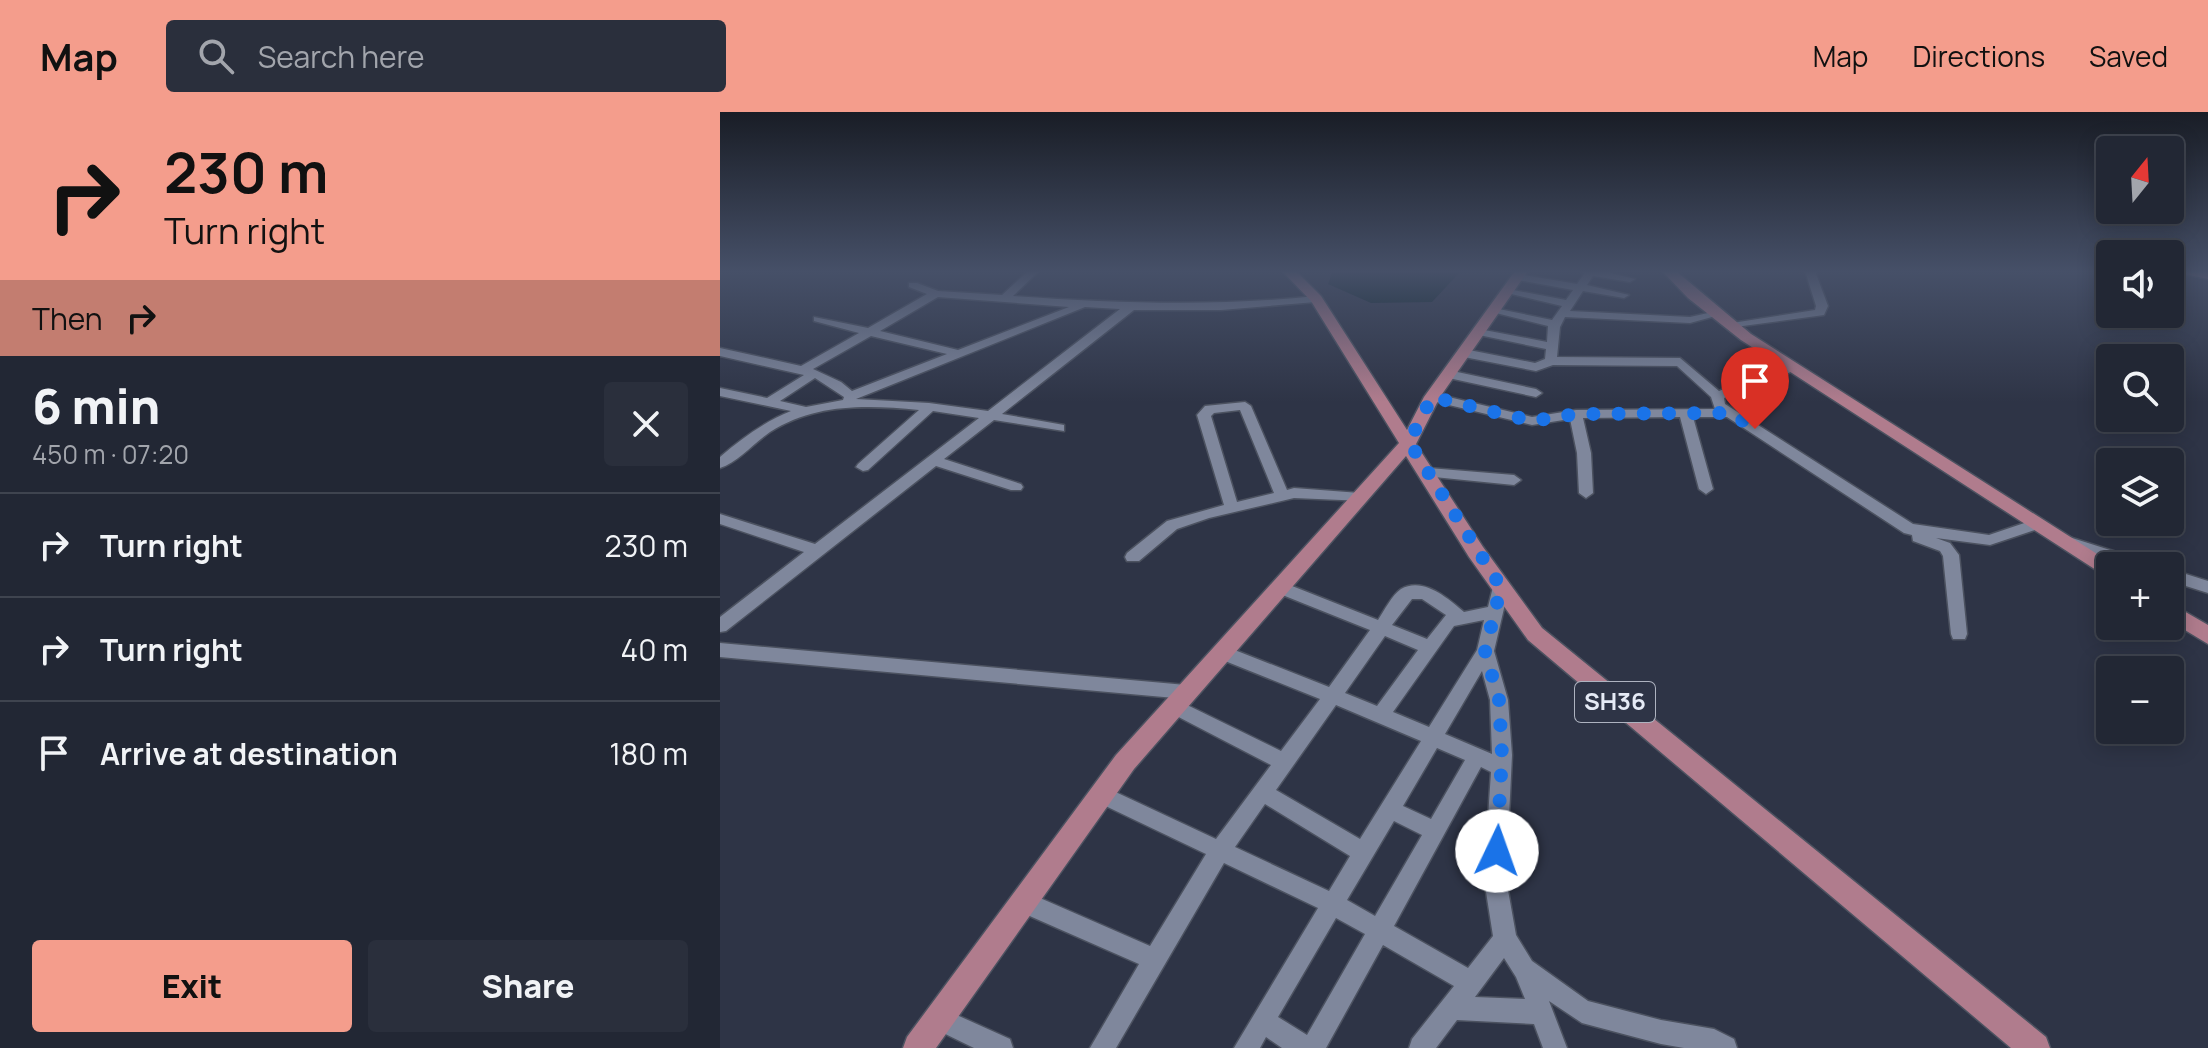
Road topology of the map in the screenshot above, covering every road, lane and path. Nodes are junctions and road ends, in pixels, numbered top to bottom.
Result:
1 (1563, 314) edge
2 (899, 315) edge
3 (1058, 315) edge
4 (1121, 315) edge
5 (1326, 315) edge
6 (1491, 315) edge
7 (1577, 315) edge
8 (1714, 315) edge
9 (1718, 315) edge
10 (1809, 315) edge
11 (818, 319) dead end
12 (1732, 326) junction
13 (870, 331) junction
14 (1479, 332) junction
15 (1550, 346) junction
16 (720, 352) edge
17 (1464, 353) junction
18 (960, 354) junction
19 (737, 356) junction
20 (1551, 361) junction
21 (720, 366) edge
22 (1792, 367) junction
23 (809, 371) junction
24 (1448, 374) junction
25 (720, 392) edge
26 (1536, 393) dead end
27 (1717, 396) junction
28 (1432, 397) junction
29 (850, 399) junction
30 (768, 403) junction
31 (928, 409) junction
32 (804, 410) junction
33 (1731, 413) junction
34 (1576, 414) junction
35 (1686, 414) junction
36 (991, 415) junction
37 (1059, 428) dead end
38 (1409, 442) junction
39 (936, 461) junction
40 (720, 464) edge
41 (863, 467) dead end
42 (1429, 473) junction
43 (1514, 480) dead end
44 (1016, 487) dead end
45 (1706, 489) dead end
46 (1586, 493) dead end
47 (1282, 496) junction
48 (1360, 498) junction
49 (1228, 509) junction
50 (720, 519) edge
51 (2036, 524) junction
52 (1909, 529) junction
53 (2060, 539) junction
54 (818, 551) junction
55 (2099, 552) edge
56 (1133, 557) dead end
57 (2096, 563) edge
58 (2184, 579) edge
59 (1501, 587) junction
60 (2208, 587) edge
61 (1281, 588) junction
62 (1495, 612) junction
63 (1461, 618) junction
64 (2184, 620) edge
65 (720, 626) edge
66 (1381, 628) junction
67 (1959, 634) dead end
68 (2208, 636) edge
69 (1233, 639) junction
70 (1429, 647) junction
71 (720, 650) edge
72 (1485, 651) junction
73 (1332, 693) junction
74 (1179, 699) junction
75 (1381, 715) junction
76 (1432, 736) junction
77 (1477, 757) junction
78 (1283, 762) junction
79 (1501, 767) junction
80 (1102, 791) junction
81 (1262, 792) junction
82 (1389, 809) junction
83 (1436, 831) junction
84 (1219, 852) junction
85 (1363, 852) junction
86 (1024, 902) junction
87 (1333, 904) junction
88 (1381, 929) junction
89 (1505, 939) junction
90 (1155, 959) junction
91 (1524, 969) junction
92 (1471, 983) junction
93 (1452, 1008) junction
94 (1541, 1012) junction
95 (939, 1019) junction
96 (1263, 1021) junction
97 (1430, 1043) edge
98 (918, 1048) edge
99 (1001, 1048) edge
100 (1102, 1048) edge
101 (1246, 1048) edge
102 (1304, 1048) edge
103 (1313, 1048) edge
104 (1555, 1048) edge
105 (1725, 1048) edge
106 (2035, 1048) edge

1 - 15 street
2 - 13 street
3 - 18 street
4 - 36 street
5 - 38 main road, SH36
6 - 14 main road
7 - 8 street
9 - 12 main road
10 - 12 street
11 - 13 street
12 - 22 main road
13 - 18 street
13 - 23 street
14 - 15 street
14 - 17 main road
15 - 20 street
16 - 19 street
17 - 20 street
17 - 24 main road
18 - 29 street
19 - 21 street
19 - 23 street
20 - 27 street
22 - 27 street
22 - 51 main road
23 - 29 street
23 - 30 street
24 - 26 street
24 - 28 main road
25 - 30 street
27 - 33 street
28 - 34 street
28 - 38 main road
29 - 31 street
29 - 32 street
30 - 32 street
31 - 36 street
31 - 41 street
32 - 40 street
33 - 35 street
33 - 52 street
34 - 35 street
34 - 46 street
35 - 45 street
36 - 37 street
36 - 39 street
38 - 42 main road, SH36
38 - 48 main road
39 - 44 street
39 - 54 street
42 - 43 street
42 - 59 main road, SH36
47 - 48 street
47 - 49 street
47 - 49 street
48 - 61 main road
49 - 56 street
50 - 54 street
51 - 52 street
51 - 53 main road
52 - 67 street
53 - 55 street
53 - 57 main road
54 - 65 street
58 - 60 street
59 - 62 street
59 - 106 main road, SH36
61 - 66 street
61 - 69 main road
62 - 63 street
62 - 72 street
63 - 66 street
63 - 70 street
64 - 68 main road
66 - 70 street
66 - 73 street
69 - 73 street
69 - 74 main road
70 - 75 street
71 - 74 street
72 - 76 street
72 - 79 street
73 - 75 street
73 - 78 street
74 - 78 street
74 - 80 main road
75 - 76 street
76 - 77 street
76 - 82 street
77 - 79 street
77 - 83 street
78 - 81 street
79 - 89 street
80 - 84 street
80 - 86 main road
81 - 84 street
81 - 85 street
82 - 83 street
82 - 85 street
83 - 88 street
84 - 87 street
84 - 90 street
85 - 87 street
86 - 90 street
86 - 95 main road
87 - 88 street
87 - 96 street
88 - 92 street
88 - 103 street
89 - 91 street
89 - 92 street
90 - 100 street
91 - 94 street
91 - 105 street
92 - 93 street
93 - 94 street
93 - 97 street
94 - 104 street
95 - 98 main road
95 - 99 street
96 - 101 street
96 - 102 street

